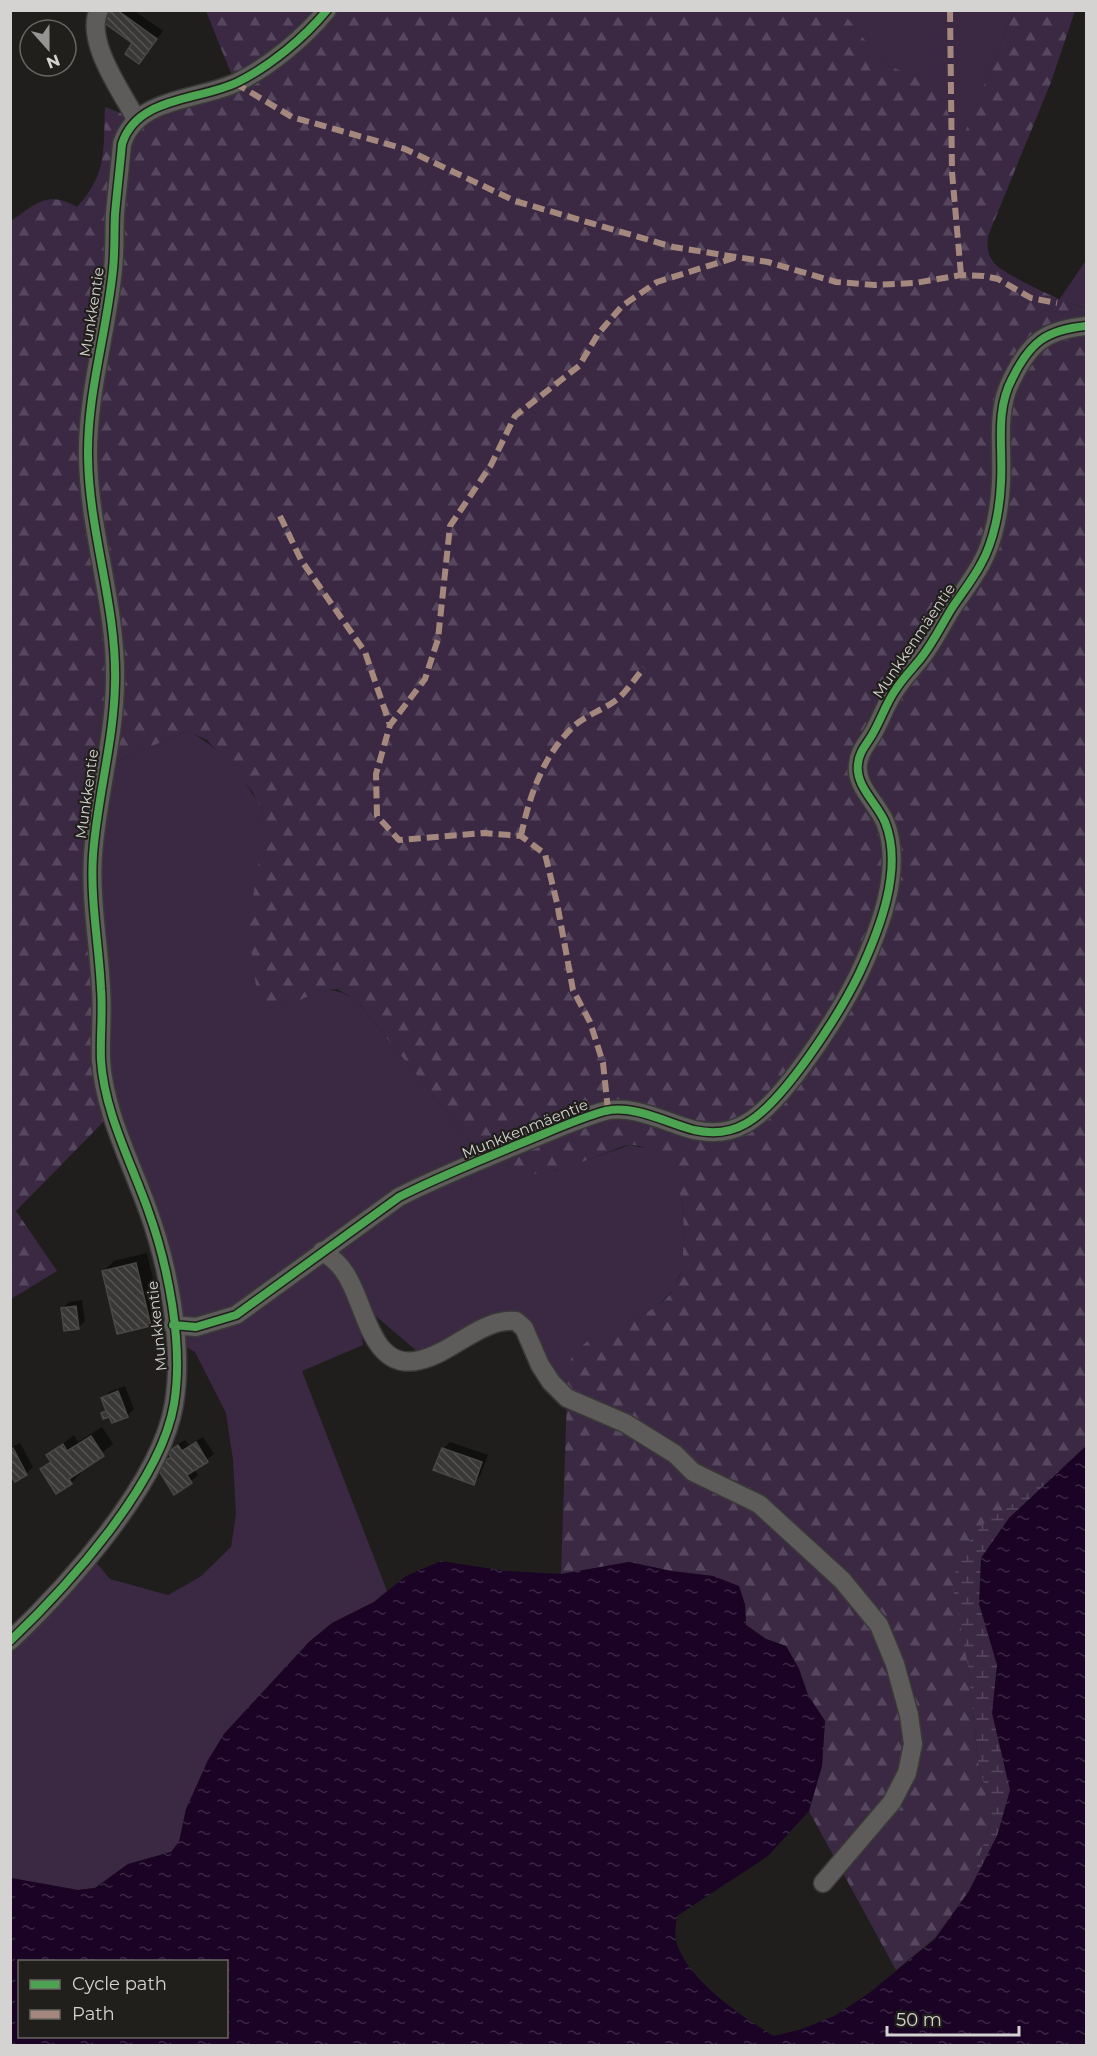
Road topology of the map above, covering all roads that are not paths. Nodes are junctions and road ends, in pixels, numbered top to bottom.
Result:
1 (99, 10) edge
2 (327, 10) edge
3 (136, 119) junction
4 (1086, 326) edge
5 (322, 1251) junction
6 (173, 1325) junction
7 (10, 1641) edge
8 (823, 1883) dead end

1 - 3 street
2 - 3 street
3 - 6 street, Munkkentie
4 - 5 street, Munkkenmäentie
5 - 6 street, Munkkenmäentie
5 - 8 street
6 - 7 street, Munkkentie

